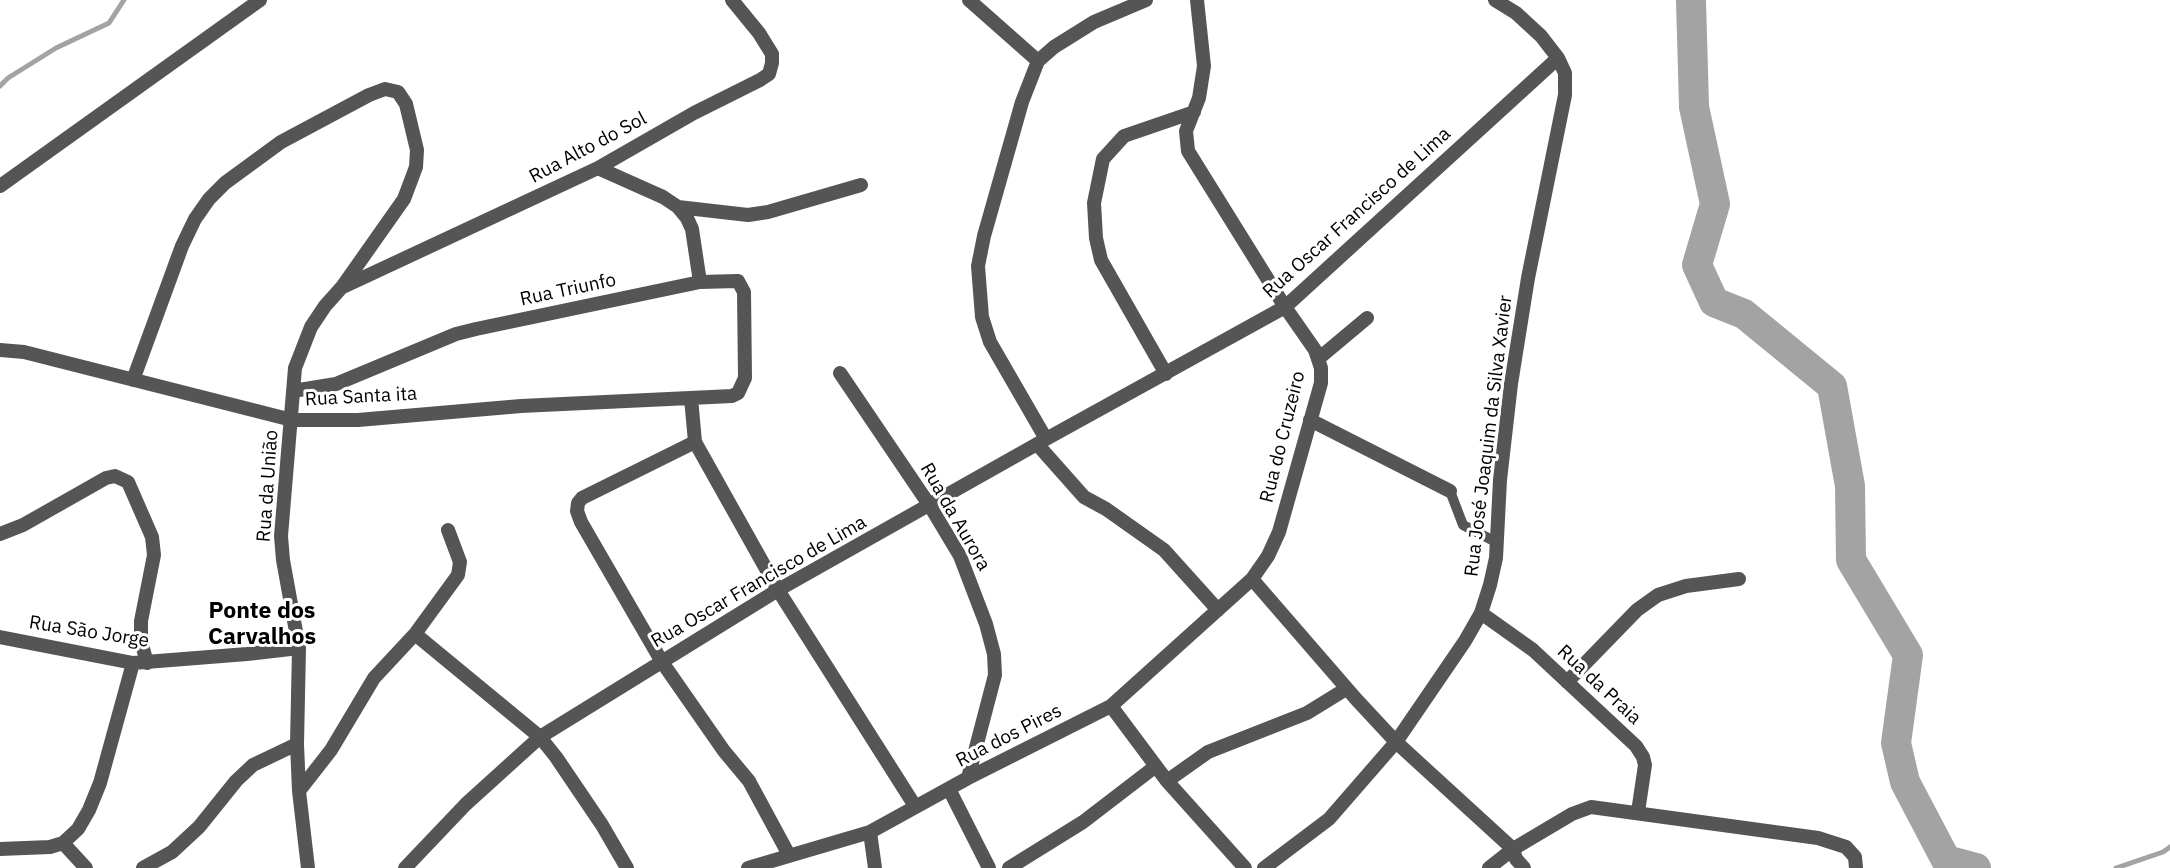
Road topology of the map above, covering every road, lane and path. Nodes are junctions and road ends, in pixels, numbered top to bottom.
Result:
1 (260, 0) edge
2 (732, 0) edge
3 (969, 0) edge
4 (1146, 0) edge
5 (1197, 0) edge
6 (1495, 0) edge
7 (1558, 58) junction
8 (1038, 61) junction
9 (1194, 112) junction
10 (598, 168) junction
11 (861, 185) dead end
12 (0, 186) edge
13 (678, 207) junction
14 (701, 282) junction
15 (342, 287) junction
16 (1285, 307) junction
17 (1367, 318) dead end
18 (0, 349) edge
19 (1318, 359) junction
20 (840, 373) dead end
21 (1166, 374) junction
22 (133, 380) junction
23 (293, 391) junction
24 (732, 396) joint
25 (691, 398) junction
26 (292, 420) junction
27 (1310, 420) junction
28 (1041, 441) junction
29 (695, 442) junction
30 (1450, 491) joint
31 (930, 506) junction
32 (448, 530) dead end
33 (0, 534) edge
34 (1496, 542) junction
35 (1252, 579) junction
36 (1739, 579) dead end
37 (778, 590) junction
38 (1218, 610) junction
39 (1480, 613) junction
40 (415, 634) junction
41 (0, 637) edge
42 (299, 648) junction
43 (662, 662) junction
44 (140, 663) junction
45 (1567, 682) junction
46 (1346, 689) junction
47 (1111, 706) junction
48 (540, 737) junction
49 (1396, 742) junction
50 (297, 744) junction
51 (1156, 766) junction
52 (968, 778) junction
53 (1167, 780) junction
54 (949, 789) junction
55 (299, 791) junction
56 (915, 806) junction
57 (1638, 812) junction
58 (870, 832) junction
59 (63, 843) junction
60 (0, 849) edge
61 (1513, 849) junction
62 (789, 855) junction
63 (86, 868) edge
64 (143, 868) edge
65 (308, 868) edge
66 (405, 868) edge
67 (627, 868) edge
68 (748, 868) edge
69 (875, 868) edge
70 (989, 868) edge
71 (1010, 868) edge
72 (1245, 868) edge
73 (1264, 868) edge
74 (1489, 868) edge
75 (1524, 868) edge
76 (1856, 868) edge

1 - 12 street
2 - 10 street, Rua Alto do Sol
3 - 8 street
4 - 8 street
5 - 9 street, Rua do Cruzeiro
6 - 7 street, Rua José Joaquim da Silva Xavier
7 - 16 street, Rua Oscar Francisco de Lima
7 - 34 street, Rua José Joaquim da Silva Xavier
8 - 28 street
9 - 16 street, Rua do Cruzeiro
9 - 21 street
10 - 13 street
10 - 15 street, Rua Alto do Sol
11 - 13 street
13 - 14 street
14 - 23 street, Rua Triunfo
14 - 24 street, Rua Triunfo
15 - 22 street, Rua da União
15 - 23 street, Rua da União
16 - 19 street, Rua do Cruzeiro
16 - 21 street, Rua Oscar Francisco de Lima
17 - 19 street
18 - 22 street, Rua Santa ita
19 - 27 street, Rua do Cruzeiro
20 - 31 street, Rua da Aurora
21 - 28 street, Rua Oscar Francisco de Lima
22 - 26 street, Rua Santa ita
23 - 26 street, Rua da União
24 - 25 street, Rua Santa ita
25 - 26 street, Rua Santa ita
25 - 29 street
26 - 42 street, Rua da União
27 - 30 street
27 - 35 street, Rua do Cruzeiro
28 - 31 street, Rua Oscar Francisco de Lima
28 - 38 street
29 - 37 street
29 - 43 street
30 - 34 lane
31 - 37 street, Rua Oscar Francisco de Lima
31 - 52 street, Rua da Aurora
32 - 40 street
33 - 44 street
34 - 39 street, Rua José Joaquim da Silva Xavier
35 - 38 street, Rua dos Pires
35 - 46 street
36 - 45 street
37 - 43 street, Rua Oscar Francisco de Lima
37 - 56 street
38 - 47 street, Rua dos Pires
39 - 45 street, Rua da Praia
39 - 49 street, Rua José Joaquim da Silva Xavier
40 - 48 street
40 - 55 street
41 - 44 street, Rua São Jorge
42 - 44 street, Rua São Jorge
42 - 50 street, Rua da União
43 - 48 street, Rua Oscar Francisco de Lima
43 - 62 street
44 - 59 street
45 - 57 street, Rua da Praia
46 - 49 street
46 - 53 street
47 - 51 street
47 - 52 street, Rua dos Pires
48 - 66 street, Rua Oscar Francisco de Lima
48 - 67 street
49 - 61 street
49 - 73 street, Rua José Joaquim da Silva Xavier
50 - 55 street, Rua da União
50 - 64 street
51 - 53 street
51 - 71 street
52 - 54 street, Rua dos Pires
53 - 72 street
54 - 56 street, Rua dos Pires
54 - 70 street
55 - 65 street, Rua da União
56 - 58 street, Rua dos Pires
57 - 61 street
57 - 76 street
58 - 62 street, Rua dos Pires
58 - 69 street
59 - 60 street
59 - 63 street
61 - 74 street
61 - 75 street
62 - 68 street, Rua dos Pires

